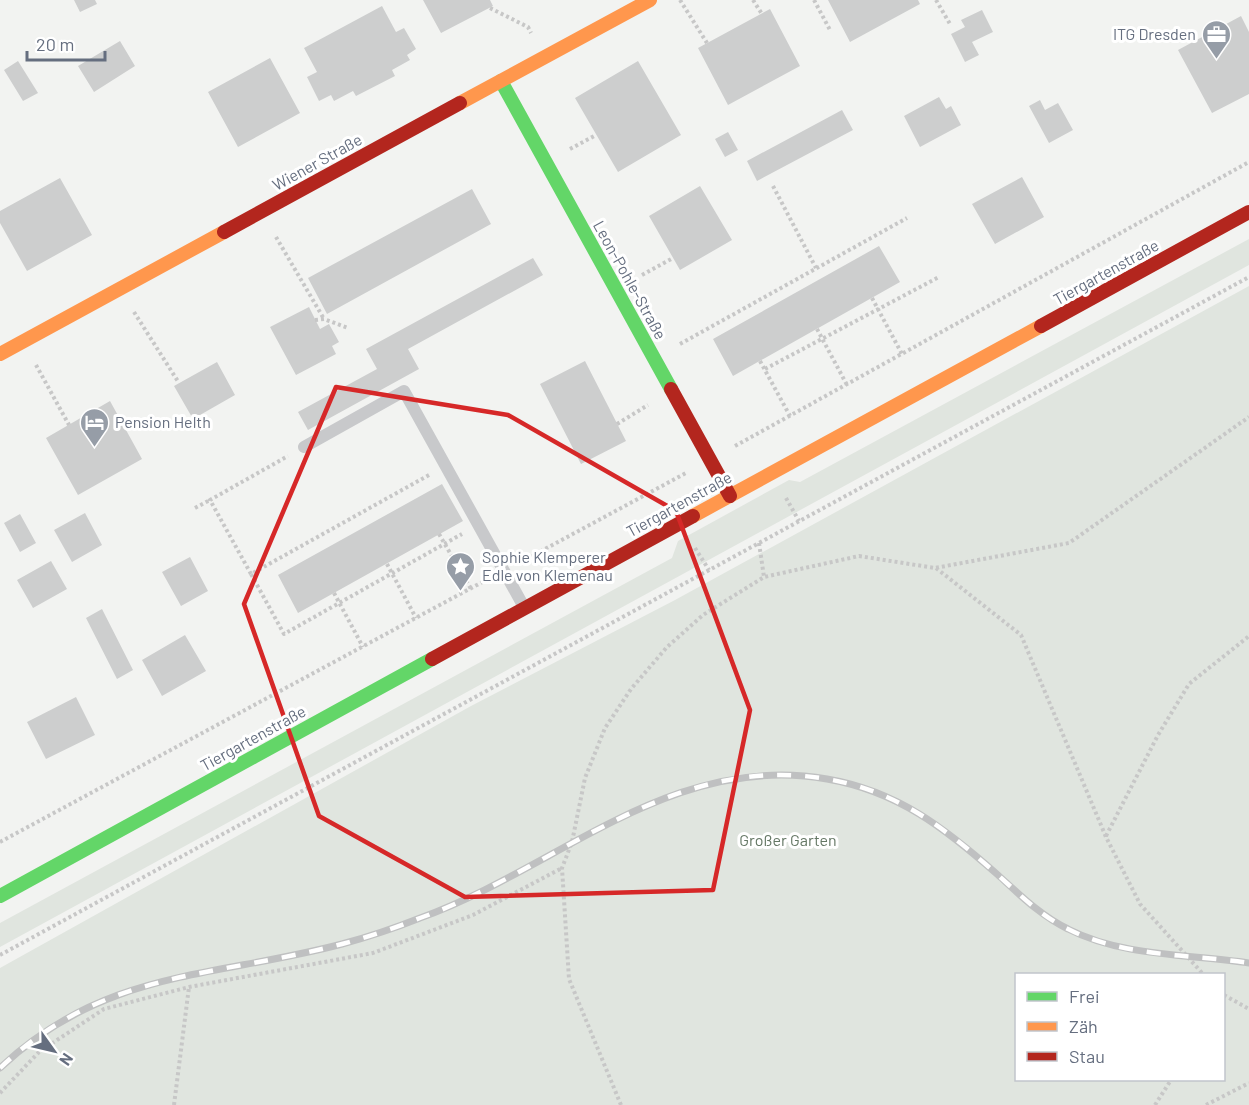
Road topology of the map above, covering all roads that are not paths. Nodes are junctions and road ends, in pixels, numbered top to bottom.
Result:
1 (650, 0) edge
2 (501, 81) junction
3 (1249, 212) edge
4 (0, 354) edge
5 (304, 447) road end
6 (730, 496) junction
7 (525, 608) junction
8 (0, 896) edge

1 - 2 main road, Wiener Straße
2 - 4 main road, Wiener Straße
2 - 6 main road, Leon-Pohle-Straße
3 - 6 main road, Tiergartenstraße
5 - 7 lane
6 - 7 main road, Tiergartenstraße
7 - 8 main road, Tiergartenstraße

